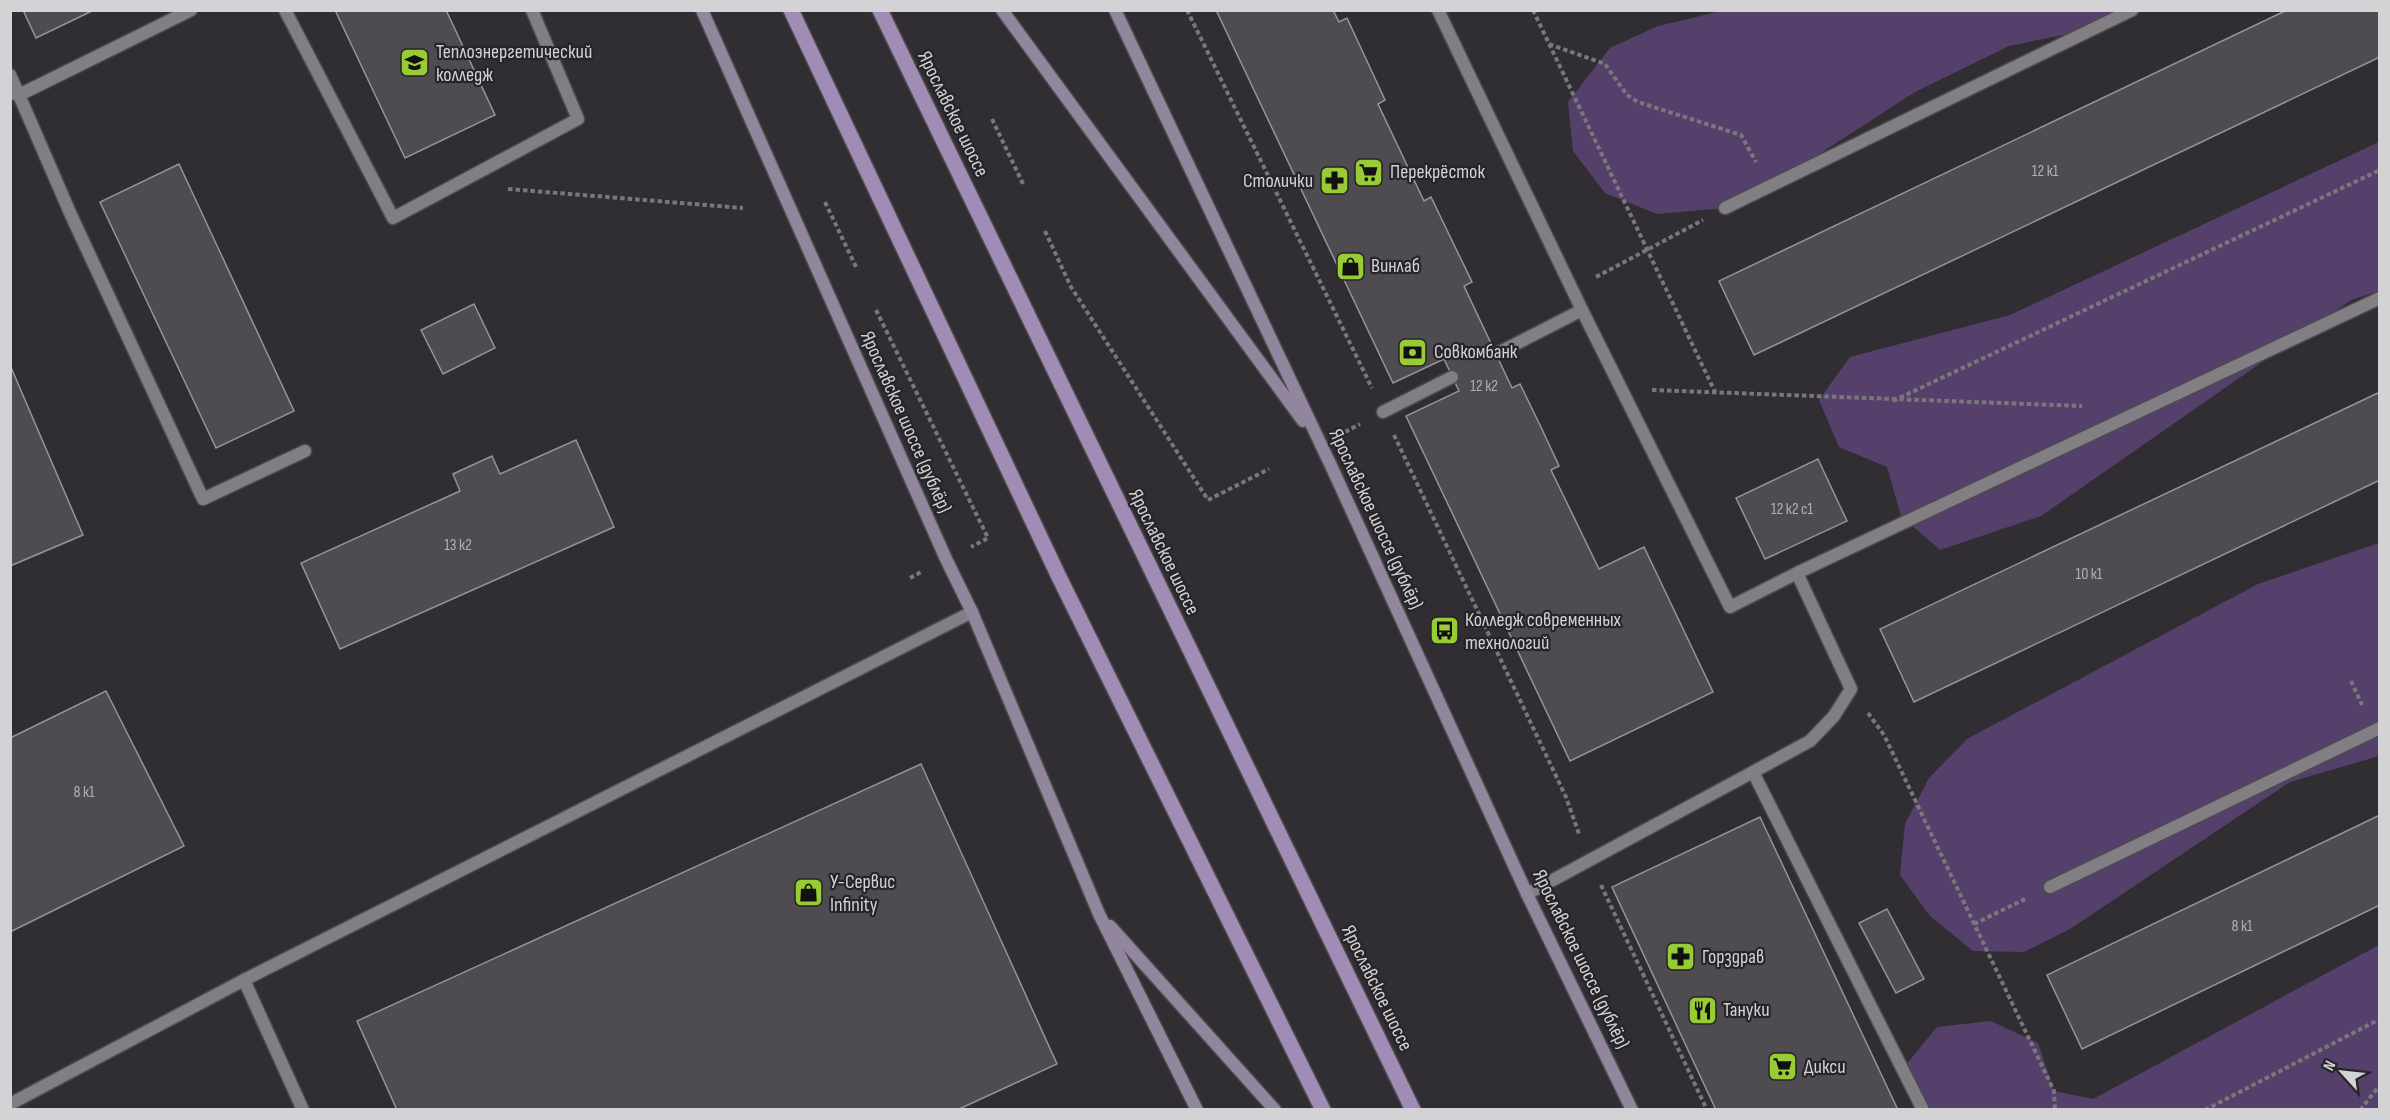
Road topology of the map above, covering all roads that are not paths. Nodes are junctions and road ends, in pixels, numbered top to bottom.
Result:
1 (191, 10) edge
2 (285, 10) edge
3 (532, 10) edge
4 (702, 10) edge
5 (791, 10) edge
6 (880, 10) edge
7 (1002, 10) edge
8 (1115, 10) edge
9 (1438, 10) edge
10 (2132, 10) edge
11 (10, 75) edge
12 (15, 94) edge
13 (1725, 208) road end
14 (2379, 298) edge
15 (1582, 310) junction
16 (1496, 354) dead end
17 (1452, 377) dead end
18 (1383, 412) road end
19 (1319, 443) junction
20 (305, 451) dead end
21 (1797, 573) junction
22 (972, 612) junction
23 (2379, 728) edge
24 (1753, 772) junction
25 (2049, 886) road end
26 (1527, 894) junction
27 (1099, 914) junction
28 (244, 980) junction
29 (10, 1104) edge
30 (303, 1110) edge
31 (1197, 1110) edge
32 (1275, 1110) edge
33 (1323, 1110) edge
34 (1413, 1110) edge
35 (1632, 1110) edge
36 (1923, 1110) edge

1 - 12 lane
2 - 3 lane
4 - 22 street, Ярославское шоссе (дублёр)
5 - 33 main road
6 - 34 main road, Ярославское шоссе
7 - 19 street
8 - 19 street, Ярославское шоссе (дублёр)
9 - 15 lane
10 - 13 lane
11 - 12 lane
12 - 20 lane
14 - 21 lane
15 - 16 lane
15 - 21 lane
17 - 18 lane
19 - 26 street, Ярославское шоссе (дублёр)
21 - 24 lane
22 - 27 street, Ярославское шоссе (дублёр)
22 - 28 lane
23 - 25 lane
24 - 26 lane
24 - 36 lane
26 - 35 street, Ярославское шоссе (дублёр)
27 - 31 street, Ярославское шоссе (дублёр)
27 - 32 street
28 - 29 lane
28 - 30 lane

